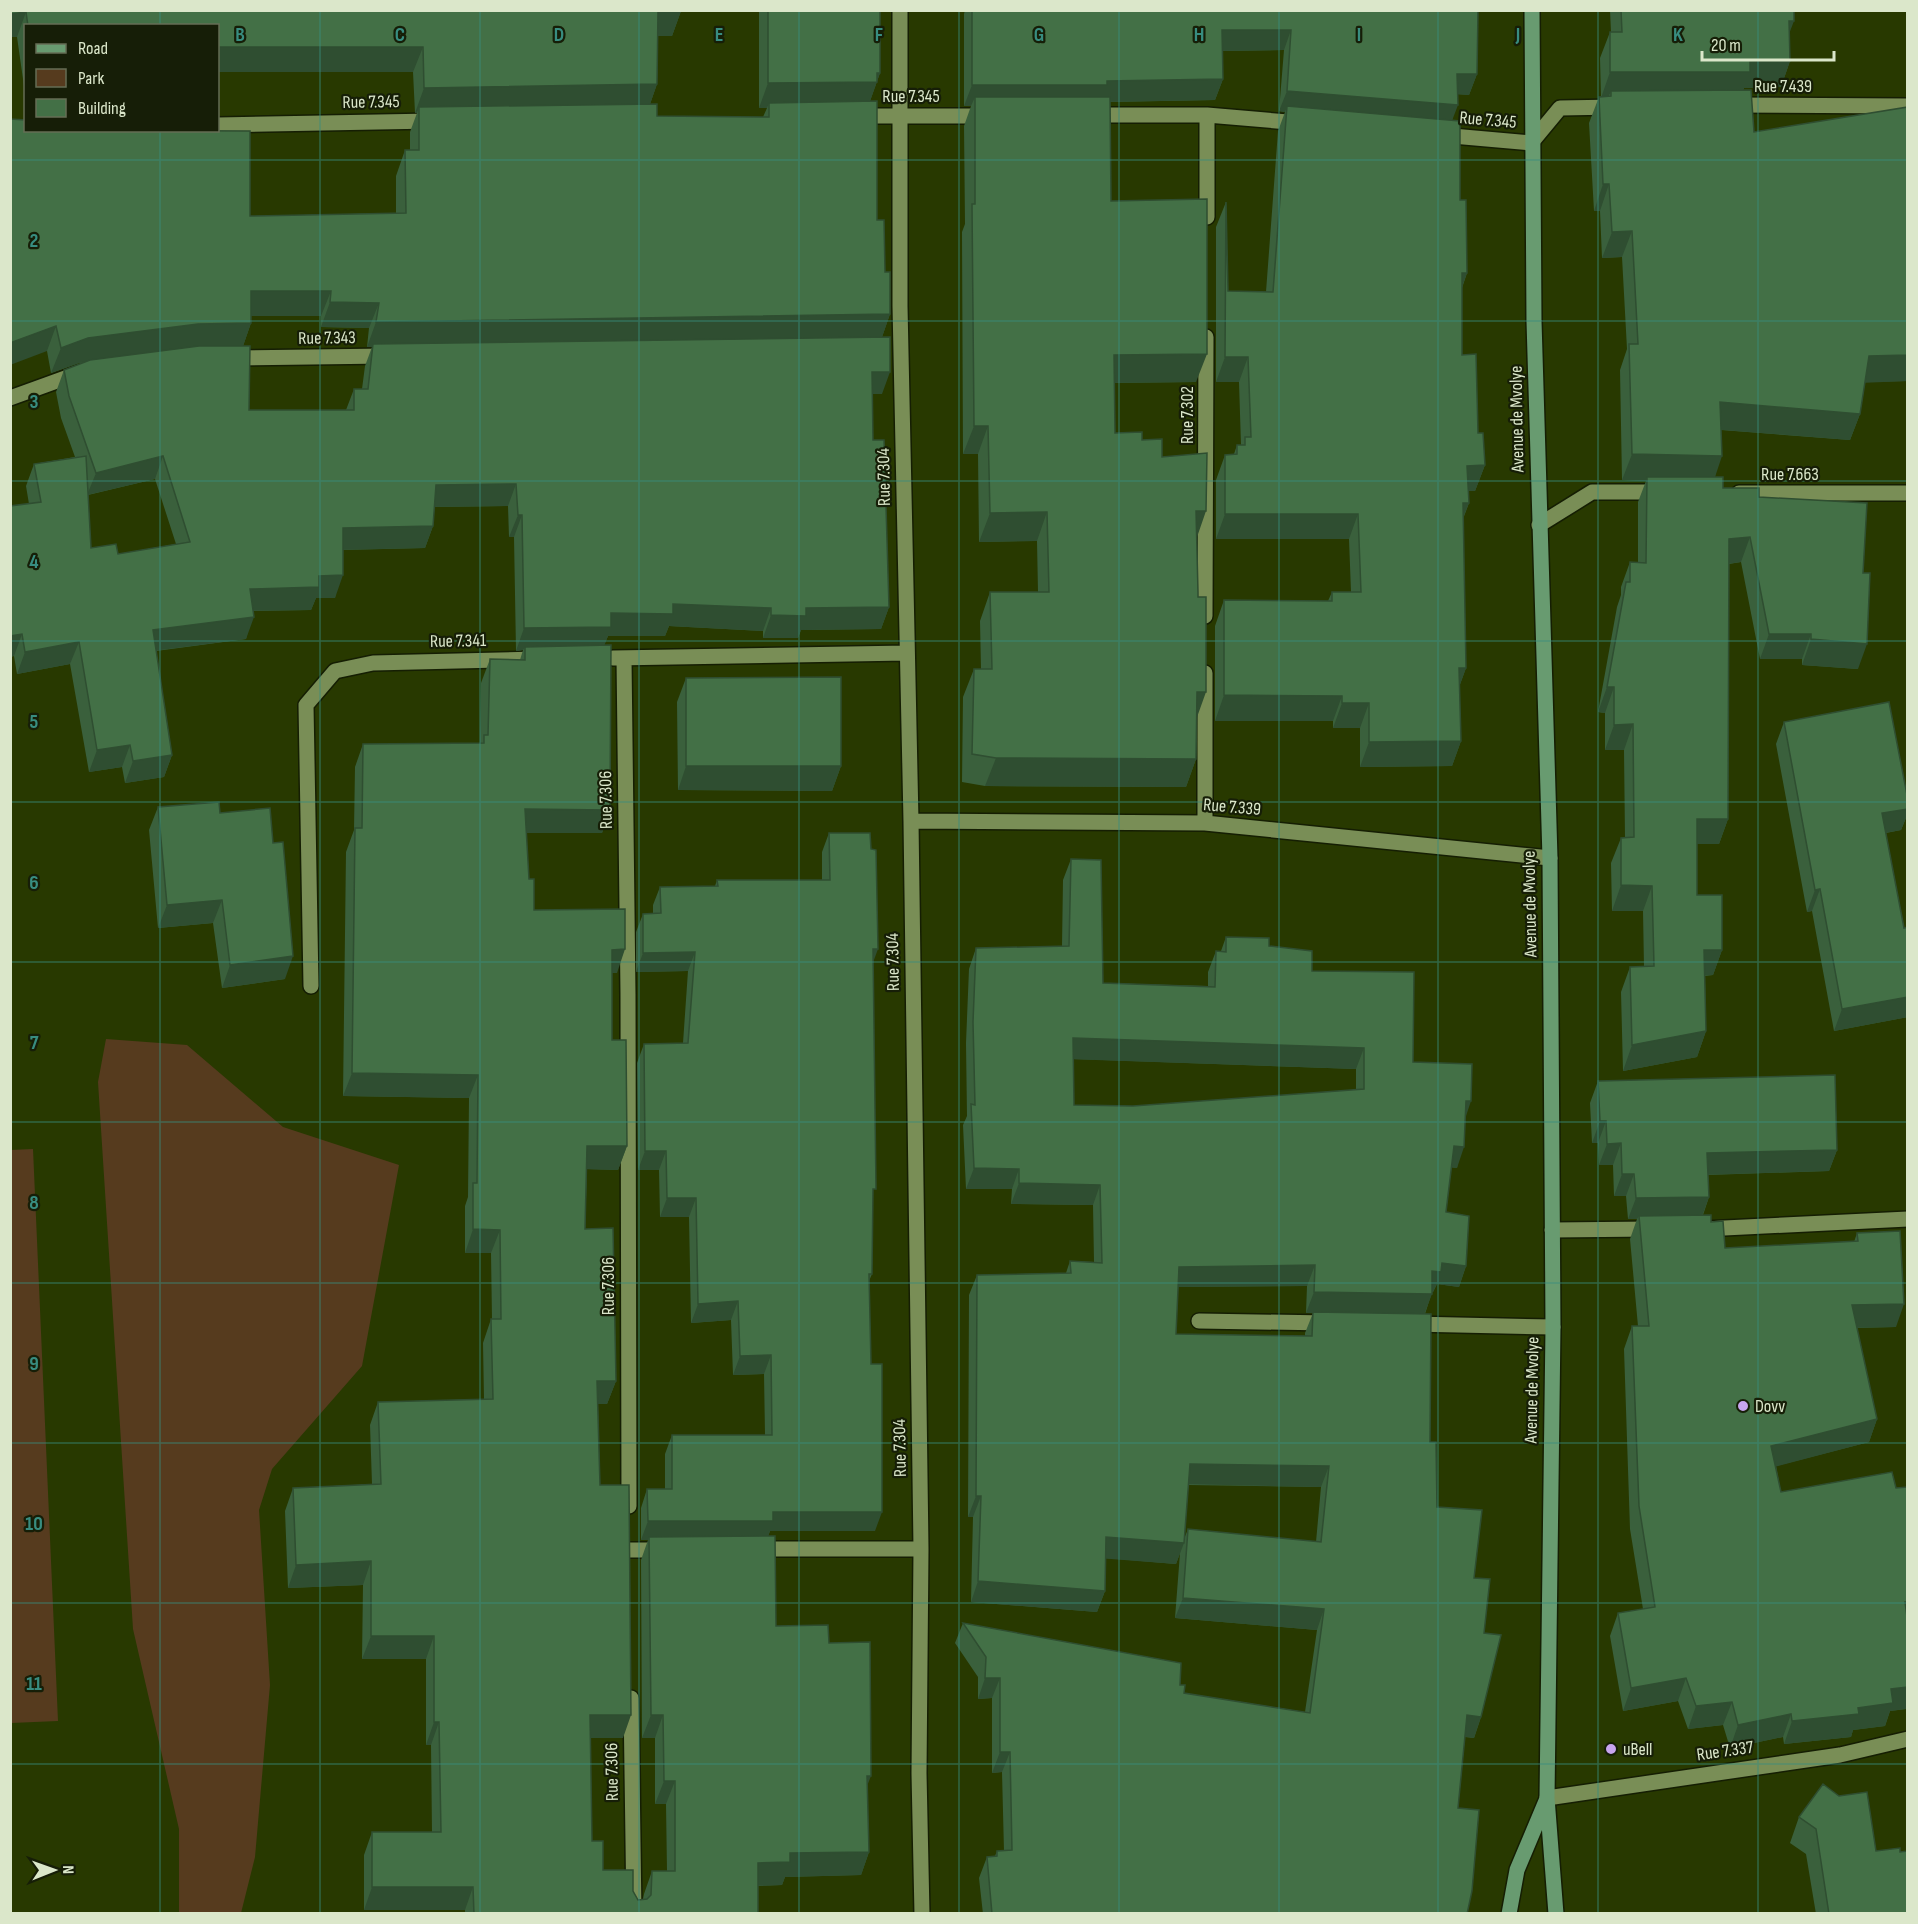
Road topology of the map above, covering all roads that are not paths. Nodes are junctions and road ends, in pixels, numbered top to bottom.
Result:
1 (900, 10) edge
2 (1532, 10) edge
3 (1718, 106) edge
4 (1908, 106) edge
5 (1628, 107) edge
6 (1207, 115) junction
7 (899, 116) junction
8 (1006, 116) edge
9 (1077, 116) edge
10 (842, 117) edge
11 (454, 121) edge
12 (1311, 124) edge
13 (219, 125) edge
14 (1427, 134) edge
15 (1531, 143) junction
16 (1207, 233) edge
17 (1206, 316) edge
18 (402, 356) edge
19 (213, 359) edge
20 (91, 372) edge
21 (10, 398) edge
22 (1671, 493) edge
23 (1728, 493) edge
24 (1908, 493) edge
25 (1539, 525) junction
26 (1205, 635) edge
27 (907, 653) junction
28 (624, 657) junction
29 (600, 658) edge
30 (1205, 658) edge
31 (552, 659) edge
32 (911, 821) junction
33 (1205, 824) junction
34 (1550, 858) junction
35 (311, 986) dead end
36 (1908, 1219) edge
37 (1666, 1229) edge
38 (1688, 1229) edge
39 (1552, 1230) junction
40 (1199, 1320) dead end
41 (1340, 1323) edge
42 (1399, 1324) edge
43 (1553, 1327) junction
44 (746, 1549) edge
45 (921, 1549) junction
46 (676, 1550) edge
47 (630, 1677) edge
48 (1908, 1739) edge
49 (1547, 1798) junction
50 (634, 1914) edge
51 (922, 1914) edge
52 (1509, 1914) edge
53 (1556, 1914) edge

1 - 7 street, Rue 7.304
2 - 15 main road, Avenue de Mvolye
3 - 4 street, Rue 7.439
5 - 15 street
6 - 9 street
6 - 12 street
6 - 16 street
7 - 8 street, Rue 7.345
7 - 10 street, Rue 7.345
7 - 27 street, Rue 7.304
11 - 13 street, Rue 7.345
14 - 15 street, Rue 7.345
15 - 25 main road, Avenue de Mvolye
17 - 26 street, Rue 7.302
18 - 19 street, Rue 7.343
20 - 21 street
22 - 25 street
23 - 24 street, Rue 7.663
25 - 34 main road, Avenue de Mvolye
27 - 28 street
27 - 32 street, Rue 7.304
28 - 29 street
28 - 46 street, Rue 7.306
30 - 33 street
31 - 35 street, Rue 7.341
32 - 33 street, Rue 7.339
32 - 45 street, Rue 7.304
33 - 34 street, Rue 7.339
34 - 39 main road, Avenue de Mvolye
36 - 38 street
37 - 39 street
39 - 43 main road, Avenue de Mvolye
40 - 41 street
42 - 43 street
43 - 49 main road, Avenue de Mvolye
44 - 45 street
45 - 51 street, Rue 7.304
47 - 50 street, Rue 7.306
48 - 49 street, Rue 7.337
49 - 52 main road, Avenue de Mvolye
49 - 53 main road, Avenue de Mvolye

